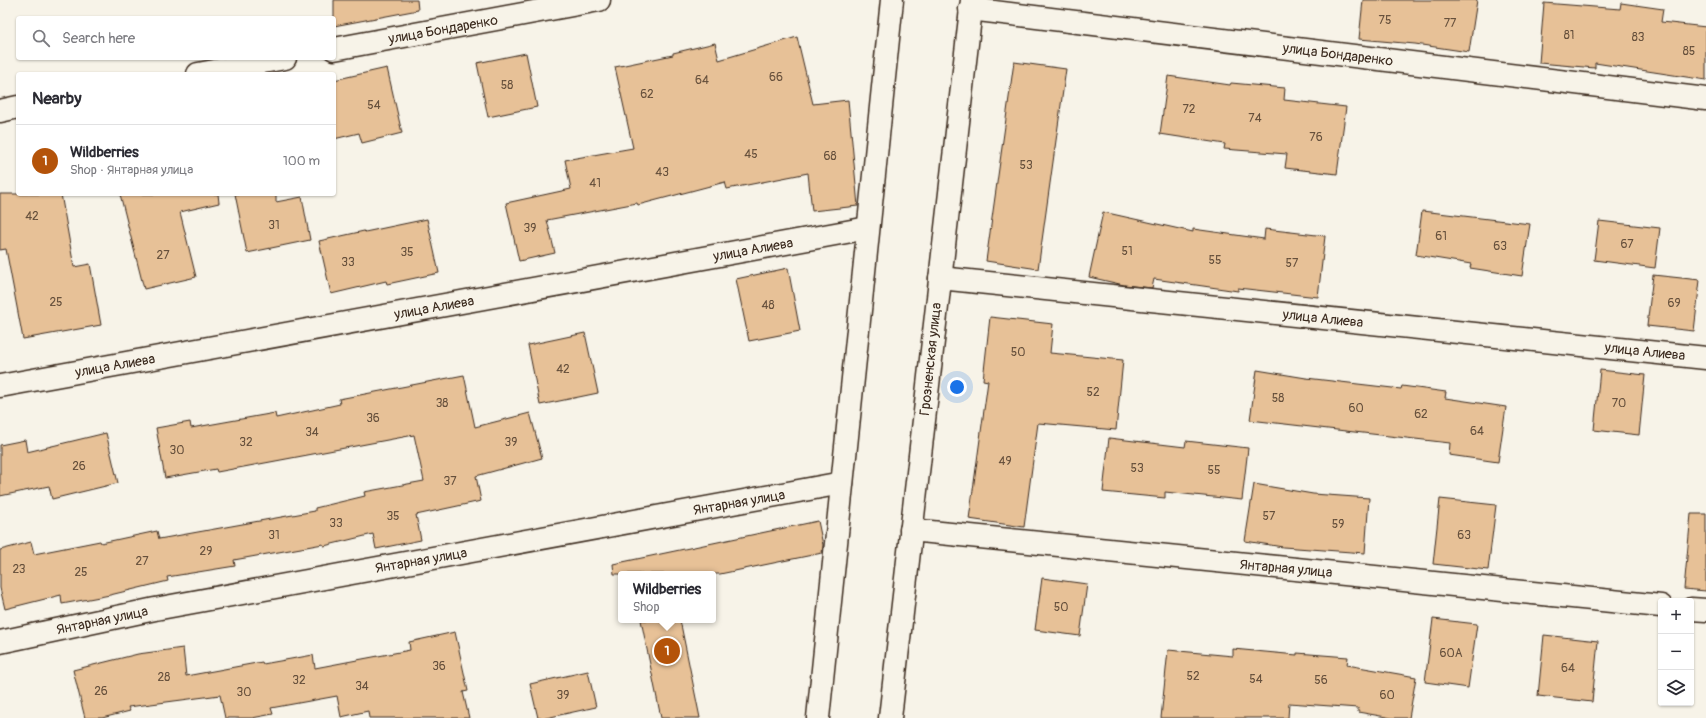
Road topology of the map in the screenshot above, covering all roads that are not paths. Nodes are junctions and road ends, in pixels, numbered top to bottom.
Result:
1 (599, 0) edge
2 (892, 0) edge
3 (971, 5) edge
4 (336, 49) edge
5 (274, 60) edge
6 (209, 72) edge
7 (1706, 99) edge
8 (16, 107) edge
9 (0, 111) edge
10 (868, 228) junction
11 (940, 278) junction
12 (1706, 358) edge
13 (0, 386) edge
14 (842, 483) junction
15 (911, 530) junction
16 (1658, 606) edge
17 (1694, 609) edge
18 (1706, 610) edge
19 (0, 642) edge
20 (818, 718) edge
21 (890, 718) edge

1 - 4 street, улица Бондаренко
2 - 10 street
3 - 7 street, улица Бондаренко
3 - 11 street, Грозненская улица
5 - 6 street
8 - 9 street
10 - 13 street, улица Алиева
10 - 14 street
11 - 12 street, улица Алиева
11 - 15 street, Грозненская улица
14 - 19 street, Янтарная улица
14 - 20 street
15 - 16 street, Янтарная улица
15 - 21 street, Грозненская улица
17 - 18 street

